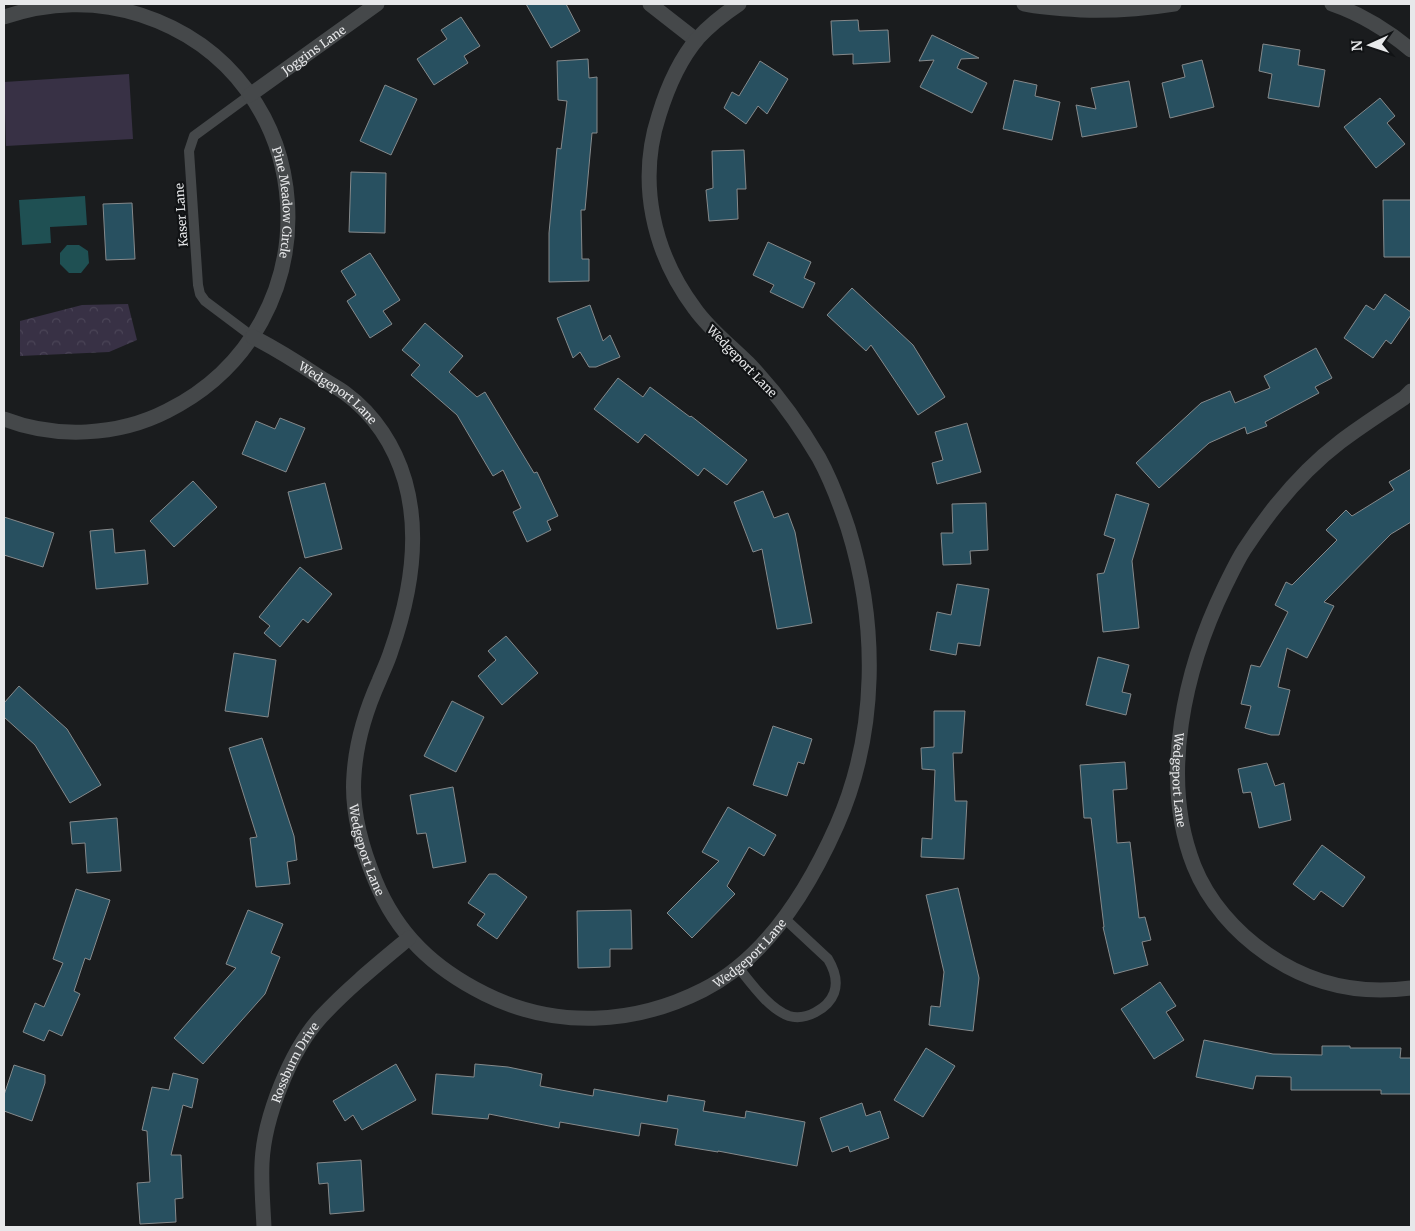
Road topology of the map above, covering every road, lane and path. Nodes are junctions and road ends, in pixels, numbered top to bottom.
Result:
1 (376, 4) edge
2 (650, 4) edge
3 (739, 4) edge
4 (1024, 4) edge
5 (1174, 4) edge
6 (1332, 4) edge
7 (4, 17) edge
8 (696, 40) junction
9 (1411, 50) edge
10 (250, 95) junction
11 (253, 338) junction
12 (1411, 391) edge
13 (4, 419) edge
14 (784, 918) junction
15 (409, 938) junction
16 (738, 968) junction
17 (1411, 988) edge
18 (264, 1227) edge

1 - 10 street, Joggins Lane
2 - 8 street
3 - 8 street, Wedgeport Lane
4 - 5 street
6 - 9 street
7 - 10 street, Pine Meadow Circle
8 - 14 street, Wedgeport Lane
10 - 11 street, Pine Meadow Circle
10 - 11 lane, Kaser Lane
11 - 13 street, Pine Meadow Circle
11 - 15 street, Wedgeport Lane
12 - 17 street, Wedgeport Lane
14 - 16 street, Wedgeport Lane
14 - 16 lane
15 - 16 street, Wedgeport Lane
15 - 18 street, Rossburn Drive

